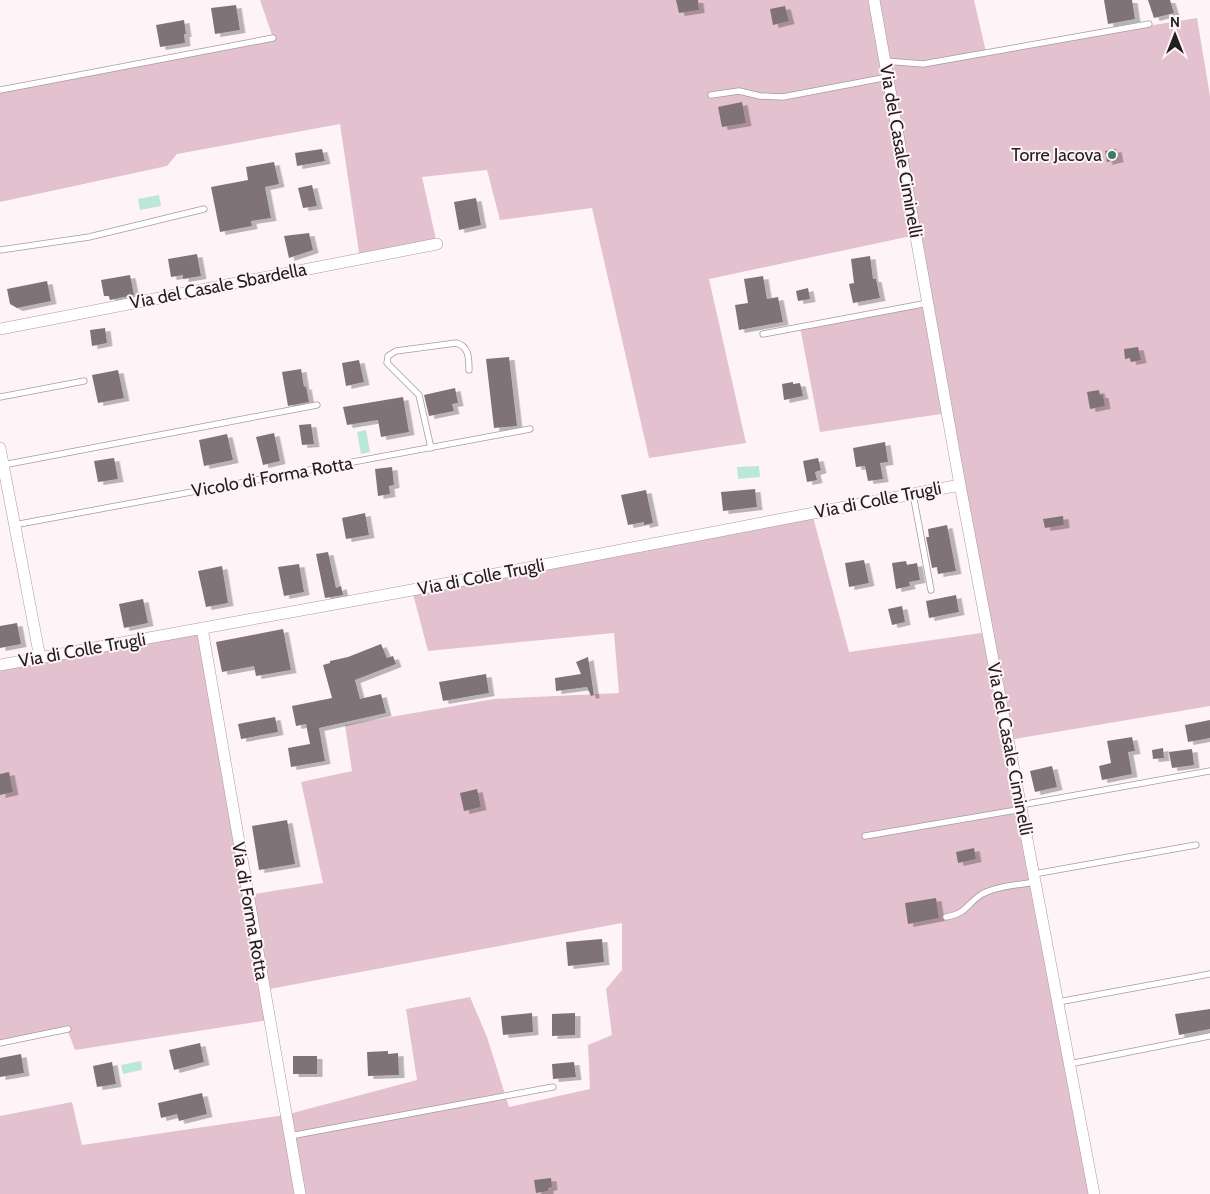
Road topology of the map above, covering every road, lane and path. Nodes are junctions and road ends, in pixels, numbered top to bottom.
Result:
1 (874, 0) edge
2 (1149, 24) dead end
3 (274, 38) dead end
4 (885, 61) junction
5 (888, 77) junction
6 (0, 90) edge
7 (711, 95) dead end
8 (204, 209) dead end
9 (437, 244) dead end
10 (0, 250) edge
11 (928, 303) junction
12 (0, 328) edge
13 (763, 334) dead end
14 (469, 370) dead end
15 (84, 382) dead end
16 (0, 397) edge
17 (317, 405) dead end
18 (530, 429) dead end
19 (431, 448) junction
20 (0, 449) edge
21 (3, 466) junction
22 (960, 485) junction
23 (913, 494) junction
24 (14, 525) junction
25 (931, 590) dead end
26 (202, 628) junction
27 (40, 658) junction
28 (0, 665) edge
29 (1210, 771) edge
30 (1021, 807) junction
31 (865, 836) dead end
32 (1196, 845) dead end
33 (1034, 878) junction
34 (946, 917) dead end
35 (1210, 974) edge
36 (1058, 1002) junction
37 (68, 1029) dead end
38 (1210, 1036) edge
39 (0, 1043) edge
40 (1069, 1064) junction
41 (553, 1087) dead end
42 (289, 1136) junction
43 (300, 1194) edge
44 (1094, 1194) edge

1 - 4 street, Via del Casale Ciminelli
2 - 4 lane
3 - 6 lane
4 - 5 street, Via del Casale Ciminelli
5 - 7 lane
5 - 11 street, Via del Casale Ciminelli
8 - 10 lane
9 - 12 street, Via del Casale Sbardella
11 - 13 lane
11 - 22 street, Via del Casale Ciminelli
14 - 19 lane
15 - 16 lane
17 - 21 lane
18 - 19 lane, Vicolo di Forma Rotta
19 - 24 lane, Vicolo di Forma Rotta
20 - 21 street
21 - 24 street
22 - 23 street, Via di Colle Trugli
22 - 30 street, Via del Casale Ciminelli
23 - 25 lane
23 - 26 street, Via di Colle Trugli
24 - 27 street
26 - 27 street, Via di Colle Trugli
26 - 42 street, Via di Forma Rotta
27 - 28 street, Via di Colle Trugli
29 - 30 lane
30 - 31 lane
30 - 33 street, Via del Casale Ciminelli
32 - 33 lane
33 - 34 lane
33 - 36 street, Via del Casale Ciminelli
35 - 36 lane
36 - 40 street, Via del Casale Ciminelli
37 - 39 lane
38 - 40 lane
40 - 44 street, Via del Casale Ciminelli
41 - 42 lane
42 - 43 street, Via di Forma Rotta

